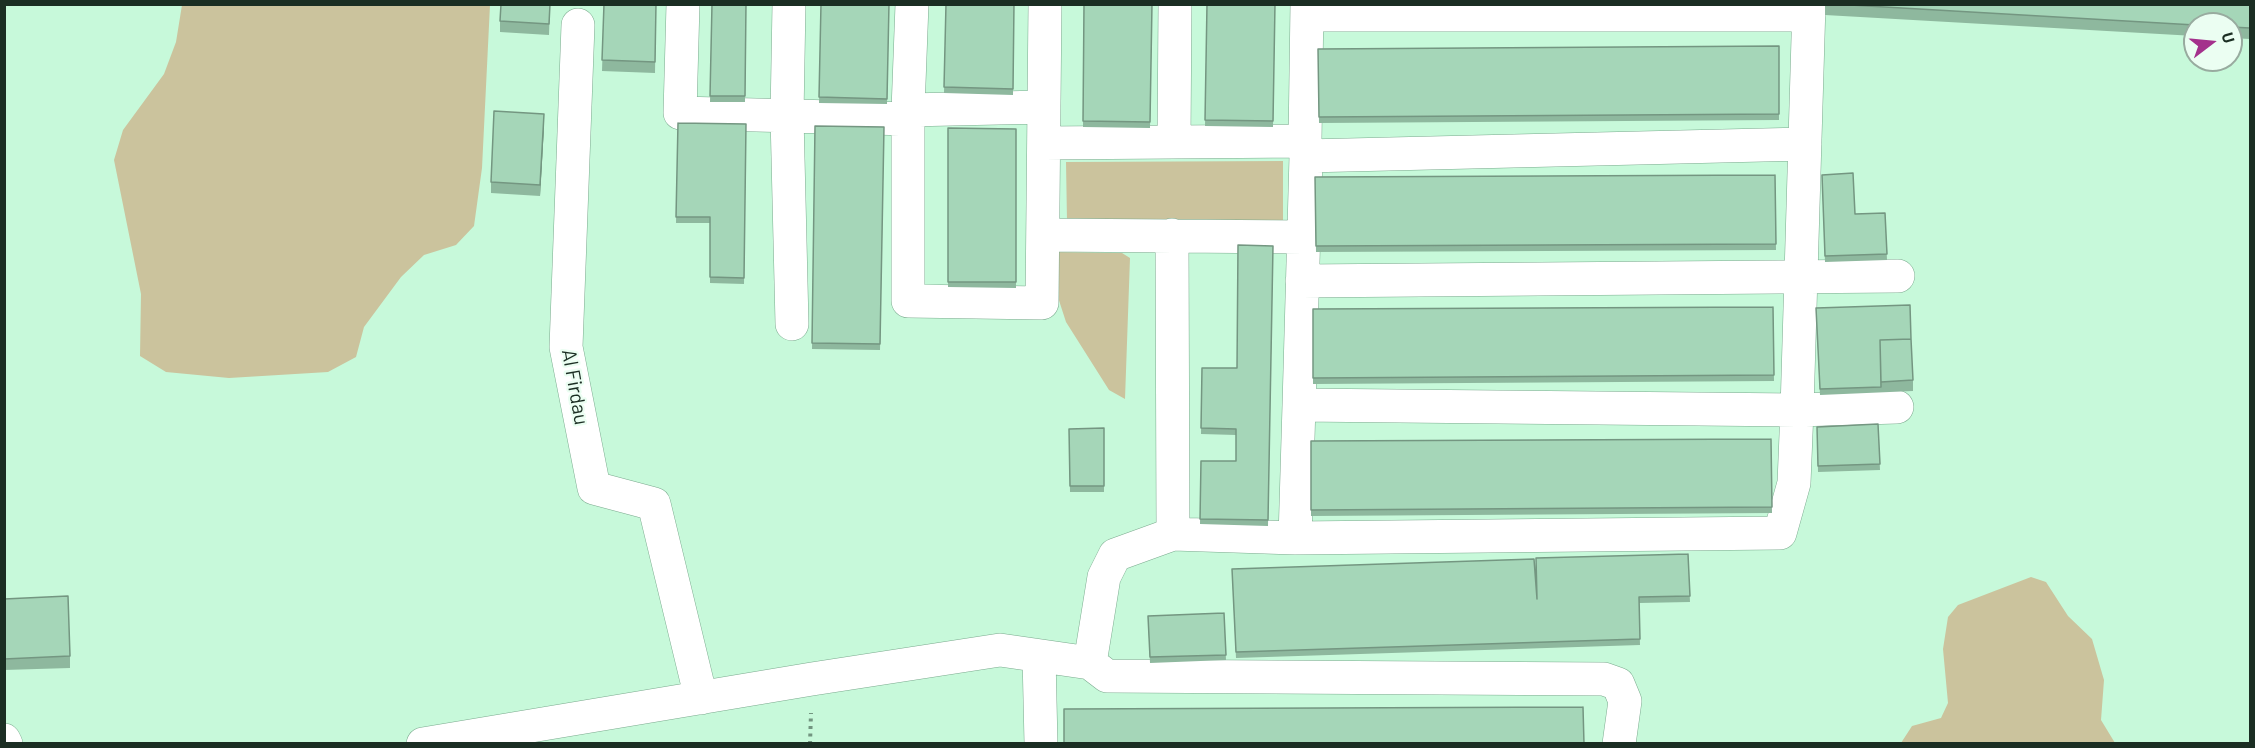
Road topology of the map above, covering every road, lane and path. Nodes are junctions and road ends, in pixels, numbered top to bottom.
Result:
1 (683, 4) edge
2 (789, 4) edge
3 (912, 4) edge
4 (1045, 4) edge
5 (1175, 4) edge
6 (1307, 10) edge
7 (1809, 10) edge
8 (578, 25) dead end
9 (1044, 107) junction
10 (908, 114) junction
11 (788, 116) junction
12 (1174, 141) junction
13 (1044, 143) junction
14 (1805, 144) junction
15 (1305, 149) junction
16 (1043, 235) junction
17 (1172, 235) junction
18 (1304, 237) junction
19 (1898, 276) dead end
20 (1801, 278) junction
21 (1302, 280) junction
22 (792, 324) dead end
23 (1299, 405) junction
24 (1897, 407) dead end
25 (1797, 410) junction
26 (1173, 534) junction
27 (1295, 538) junction
28 (1039, 656) junction
29 (1090, 663) junction
30 (701, 698) junction
31 (423, 744) edge
32 (1041, 744) edge
33 (1619, 744) edge

1 - 11 street
2 - 11 street
3 - 10 street
4 - 9 street
5 - 12 street
6 - 7 street
6 - 15 street
7 - 14 street
8 - 30 street, Al Firdau
9 - 10 street
9 - 13 street
10 - 11 street
10 - 16 street
11 - 22 street
12 - 13 street
12 - 15 street
13 - 16 street
14 - 15 street
14 - 20 street
15 - 18 street
16 - 17 street
17 - 18 street
17 - 26 street
18 - 21 street
19 - 20 street
20 - 21 street
20 - 25 street
21 - 23 street
23 - 25 street
23 - 27 street
24 - 25 street
25 - 27 street
26 - 27 street
26 - 29 street
28 - 29 street
28 - 30 street
28 - 32 street
29 - 33 street
30 - 31 street

